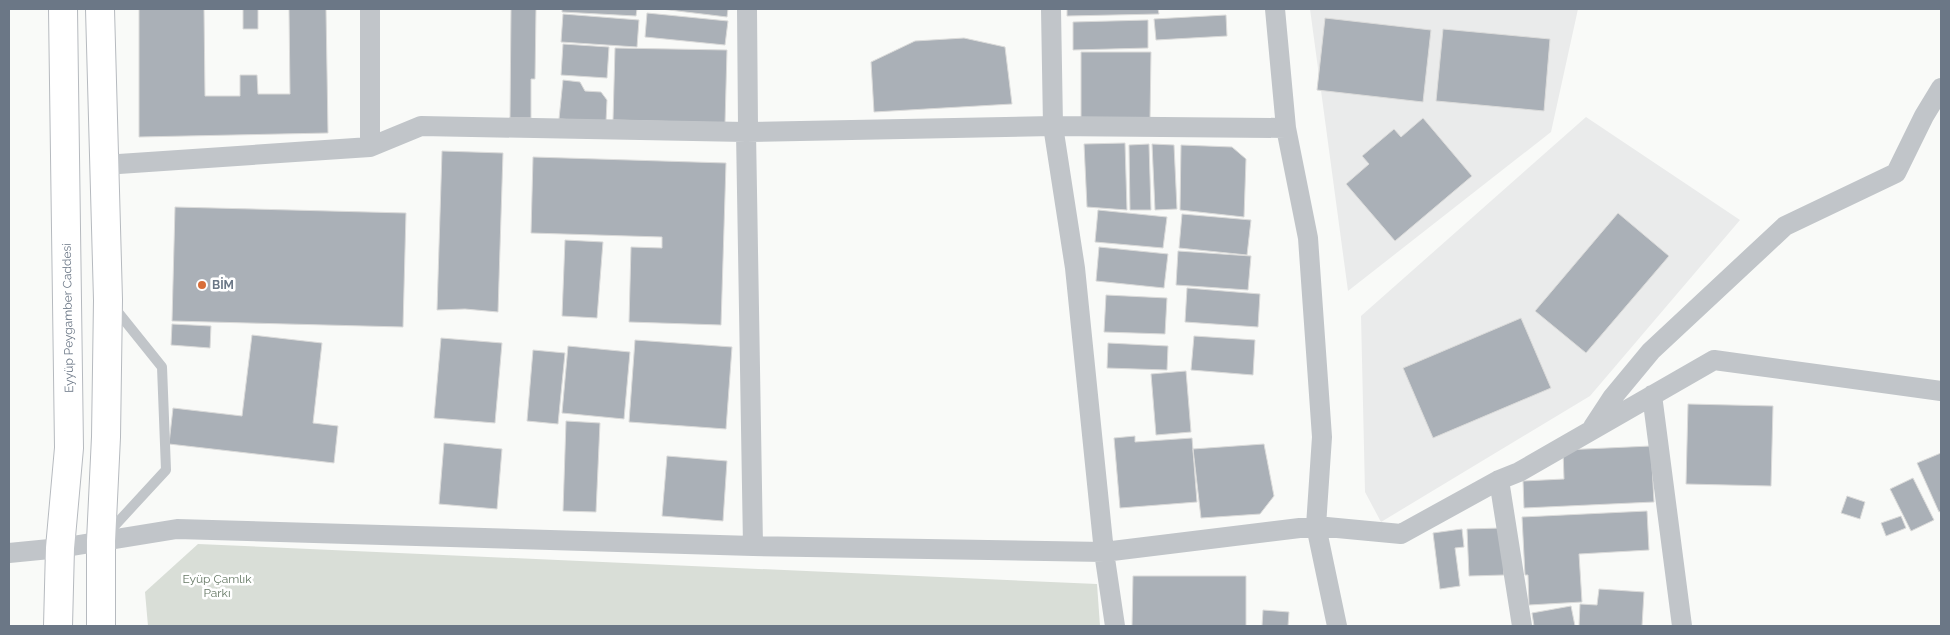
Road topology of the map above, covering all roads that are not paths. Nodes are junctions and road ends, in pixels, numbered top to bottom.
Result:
1 (63, 9) edge
2 (100, 9) edge
3 (370, 9) edge
4 (747, 9) edge
5 (1051, 9) edge
6 (1275, 9) edge
7 (1941, 88) edge
8 (1053, 126) junction
9 (1286, 128) junction
10 (746, 132) junction
11 (370, 147) junction
12 (104, 165) junction
13 (108, 300) junction
14 (1941, 391) edge
15 (1652, 395) junction
16 (1591, 430) junction
17 (1499, 480) junction
18 (1316, 526) junction
19 (101, 540) junction
20 (753, 546) junction
21 (60, 548) junction
22 (1104, 552) junction
23 (9, 553) edge
24 (58, 626) edge
25 (101, 626) edge
26 (1114, 626) edge
27 (1337, 626) edge
28 (1522, 626) edge
29 (1682, 626) edge

1 - 21 main road, Eyyüp Peygamber Caddesi
2 - 12 main road
3 - 11 street
4 - 10 street
5 - 8 street
6 - 9 street
7 - 16 street
8 - 9 street
8 - 10 street
8 - 22 street
9 - 18 street
10 - 11 street
10 - 20 street
11 - 12 street
12 - 13 main road
13 - 19 main road
13 - 19 lane
14 - 15 street
15 - 16 street
15 - 29 street
16 - 17 street
17 - 18 street
17 - 28 street
18 - 22 street
18 - 27 street
19 - 20 street
19 - 21 street
19 - 25 main road
20 - 22 street
21 - 23 street
21 - 24 main road, Eyyüp Peygamber Caddesi
22 - 26 street

